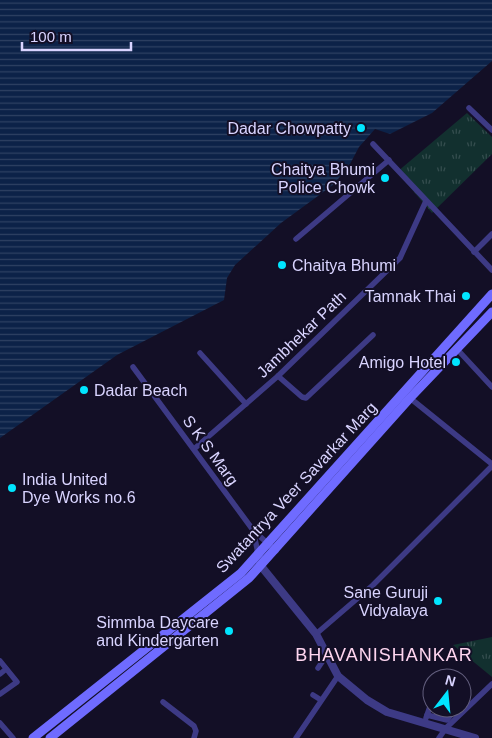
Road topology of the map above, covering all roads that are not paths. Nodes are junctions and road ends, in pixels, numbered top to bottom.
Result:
1 (469, 108) dead end
2 (492, 130) edge
3 (373, 144) dead end
4 (388, 160) junction
5 (426, 201) junction
6 (492, 234) edge
7 (296, 239) dead end
8 (474, 252) junction
9 (492, 270) edge
10 (492, 294) edge
11 (492, 312) edge
12 (373, 335) dead end
13 (456, 348) junction
14 (200, 353) dead end
15 (133, 367) dead end
16 (278, 376) junction
17 (492, 387) edge
18 (410, 398) junction
19 (246, 404) junction
20 (194, 449) junction
21 (492, 465) edge
22 (253, 530) junction
23 (268, 542) junction
24 (276, 551) junction
25 (258, 553) junction
26 (261, 566) junction
27 (316, 634) junction
28 (326, 656) junction
29 (0, 661) edge
30 (318, 668) dead end
31 (6, 669) junction
32 (0, 674) edge
33 (338, 676) junction
34 (492, 684) edge
35 (0, 694) edge
36 (313, 695) dead end
37 (321, 700) junction
38 (163, 702) dead end
39 (472, 703) edge
40 (422, 718) edge
41 (425, 718) joint
42 (448, 718) edge
43 (457, 718) edge
44 (0, 723) edge
45 (446, 728) junction
46 (13, 738) edge
47 (33, 738) edge
48 (50, 738) edge
49 (194, 738) edge
50 (296, 738) edge
51 (439, 738) edge
52 (476, 738) edge

1 - 2 street
3 - 4 street
4 - 5 street
4 - 7 street
5 - 8 street
5 - 16 street, Jambhekar Path
6 - 8 street
8 - 9 street
10 - 23 main road, Swatantrya Veer Savarkar Marg
11 - 13 main road, Swatantrya Veer Savarkar Marg
12 - 16 street
13 - 17 street
13 - 18 main road, Swatantrya Veer Savarkar Marg
14 - 19 street
15 - 20 street, S K S Marg
16 - 19 street, Jambhekar Path
18 - 21 street
18 - 24 main road, Swatantrya Veer Savarkar Marg
19 - 20 street, Jambhekar Path
20 - 22 street, S K S Marg
21 - 27 street
22 - 23 street
22 - 25 street, S K S Marg
23 - 24 street
23 - 25 main road, Swatantrya Veer Savarkar Marg
24 - 26 main road, Swatantrya Veer Savarkar Marg
25 - 26 street
25 - 47 main road, Swatantrya Veer Savarkar Marg
26 - 27 street
26 - 48 main road, Swatantrya Veer Savarkar Marg
27 - 28 street
28 - 30 street
28 - 33 street
29 - 31 street
31 - 32 street
31 - 35 street
33 - 37 street
33 - 40 street
34 - 39 street
36 - 37 street
37 - 50 street
38 - 49 street
41 - 42 street
41 - 45 street
43 - 45 street
44 - 46 street
45 - 51 street
45 - 52 street

